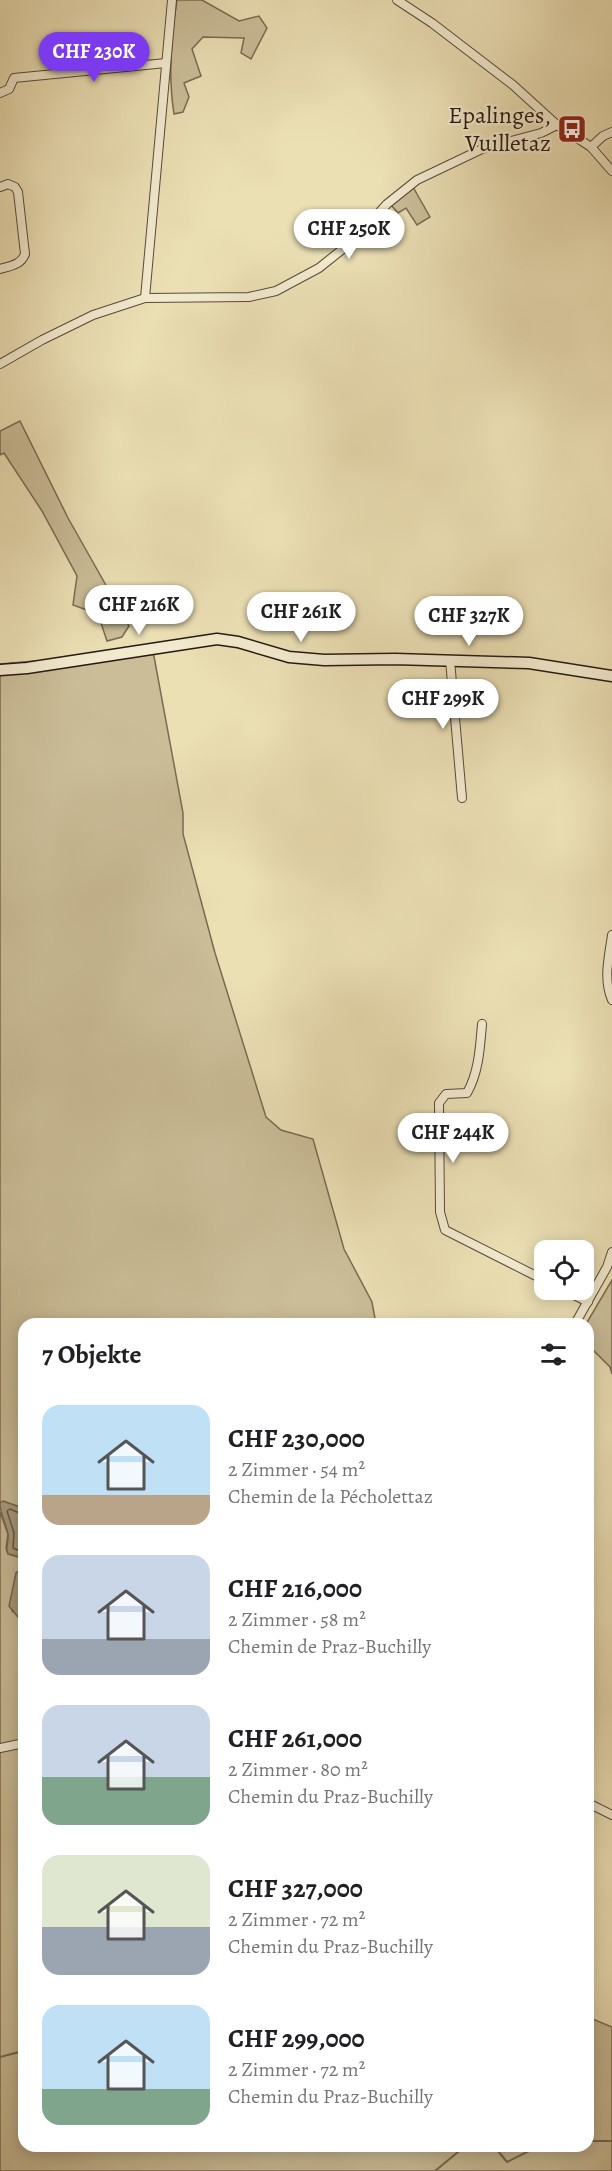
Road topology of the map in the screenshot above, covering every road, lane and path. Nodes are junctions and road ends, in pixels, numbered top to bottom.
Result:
1 (172, 0) edge
2 (397, 0) edge
3 (166, 63) junction
4 (0, 93) edge
5 (557, 125) junction
6 (612, 132) edge
7 (591, 147) junction
8 (612, 171) edge
9 (0, 187) edge
10 (0, 269) edge
11 (145, 298) junction
12 (0, 364) edge
13 (450, 660) junction
14 (0, 670) edge
15 (612, 676) edge
16 (462, 798) dead end
17 (612, 935) edge
18 (612, 1000) edge
19 (482, 1024) dead end
20 (612, 1252) edge
21 (534, 1275) edge
22 (584, 1300) edge
23 (588, 1302) junction
24 (579, 1318) edge
25 (18, 1744) edge
26 (0, 1748) edge
27 (594, 1806) edge
28 (612, 1815) edge

1 - 3 street
2 - 5 street
3 - 4 street
3 - 11 street
5 - 7 street
5 - 11 street
6 - 7 street
7 - 8 street
9 - 10 street
11 - 12 street
13 - 14 street
13 - 15 street
13 - 16 street
17 - 18 street
19 - 21 street
20 - 23 street
22 - 23 street
23 - 24 street
25 - 26 street
27 - 28 street

